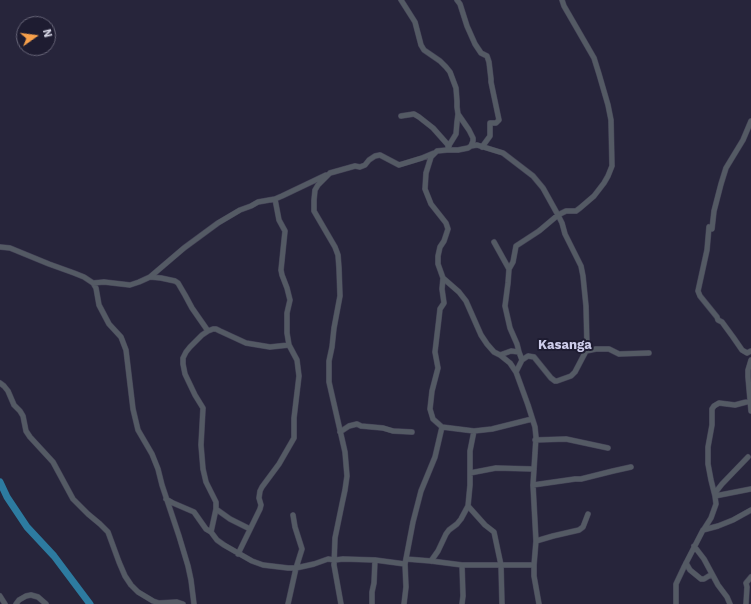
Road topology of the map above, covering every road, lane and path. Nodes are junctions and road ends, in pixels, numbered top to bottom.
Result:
1 (402, 0) edge
2 (458, 0) edge
3 (562, 0) edge
4 (458, 114) junction
5 (402, 116) dead end
6 (751, 121) edge
7 (471, 146) junction
8 (482, 147) junction
9 (448, 148) junction
10 (437, 151) junction
11 (330, 173) junction
12 (275, 199) junction
13 (558, 215) junction
14 (494, 242) dead end
15 (0, 247) edge
16 (509, 269) junction
17 (150, 277) junction
18 (443, 278) junction
19 (93, 283) junction
20 (208, 331) junction
21 (289, 345) junction
22 (751, 350) edge
23 (586, 351) junction
24 (519, 352) junction
25 (649, 353) dead end
26 (500, 355) junction
27 (522, 360) junction
28 (751, 360) edge
29 (516, 372) junction
30 (0, 383) edge
31 (750, 401) edge
32 (751, 411) edge
33 (532, 419) junction
34 (442, 428) junction
35 (474, 431) junction
36 (340, 432) junction
37 (412, 432) dead end
38 (535, 440) junction
39 (608, 448) dead end
40 (748, 457) dead end
41 (631, 467) dead end
42 (533, 469) junction
43 (470, 474) junction
44 (533, 485) junction
45 (751, 489) edge
46 (715, 494) junction
47 (166, 499) junction
48 (468, 506) junction
49 (216, 509) junction
50 (751, 510) edge
51 (588, 514) dead end
52 (293, 515) dead end
53 (250, 529) junction
54 (704, 529) junction
55 (210, 532) junction
56 (536, 541) junction
57 (694, 546) junction
58 (238, 554) junction
59 (335, 560) junction
60 (375, 560) junction
61 (431, 561) junction
62 (406, 562) junction
63 (686, 563) junction
64 (462, 565) junction
65 (501, 565) junction
66 (534, 565) junction
67 (296, 568) junction
68 (712, 574) junction
69 (751, 577) edge
70 (0, 596) edge
71 (5, 604) edge
72 (16, 604) edge
73 (46, 604) edge
74 (183, 604) edge
75 (194, 604) edge
76 (288, 604) edge
77 (341, 604) edge
78 (372, 604) edge
79 (404, 604) edge
80 (462, 604) edge
81 (502, 604) edge
82 (539, 604) edge
83 (676, 604) edge
84 (730, 604) edge
85 (746, 604) edge

1 - 4 street
2 - 8 street
3 - 13 street
4 - 7 street
4 - 9 street
5 - 9 street
6 - 22 street
7 - 8 street
7 - 9 street
8 - 13 street
9 - 10 street
10 - 11 street
10 - 18 street
11 - 12 street
11 - 36 street
12 - 17 street
12 - 21 street
13 - 16 street
13 - 23 street
14 - 16 street
15 - 19 street
16 - 24 street
17 - 19 street
17 - 20 street
18 - 26 street
18 - 34 street
19 - 47 street
20 - 21 street
20 - 49 street
21 - 53 street
23 - 25 street
23 - 27 street
24 - 26 street
24 - 27 street
26 - 29 street
27 - 29 street
28 - 31 street
29 - 33 street
30 - 74 street
31 - 32 street
31 - 46 street
33 - 35 street
33 - 38 street
34 - 35 street
34 - 62 street
35 - 43 street
36 - 37 street
36 - 59 street
38 - 39 street
38 - 42 street
40 - 46 street
41 - 44 street
42 - 43 street
42 - 44 street
43 - 48 street
44 - 56 street
45 - 46 street
46 - 54 street
47 - 55 street
47 - 75 street
48 - 61 street
48 - 65 street
49 - 53 street
49 - 55 street
50 - 54 street
51 - 56 street
52 - 67 street
53 - 58 street
54 - 57 street
55 - 58 street
56 - 66 street
57 - 63 street
57 - 68 street
58 - 67 street
59 - 60 street
59 - 67 street
59 - 77 street
60 - 62 street
60 - 78 street
61 - 62 street
61 - 64 street
62 - 79 street
63 - 68 street
63 - 83 street
64 - 65 street
64 - 80 street
65 - 66 street
65 - 81 street
66 - 82 street
67 - 76 street
68 - 84 street
69 - 85 street
70 - 71 street
72 - 73 street

